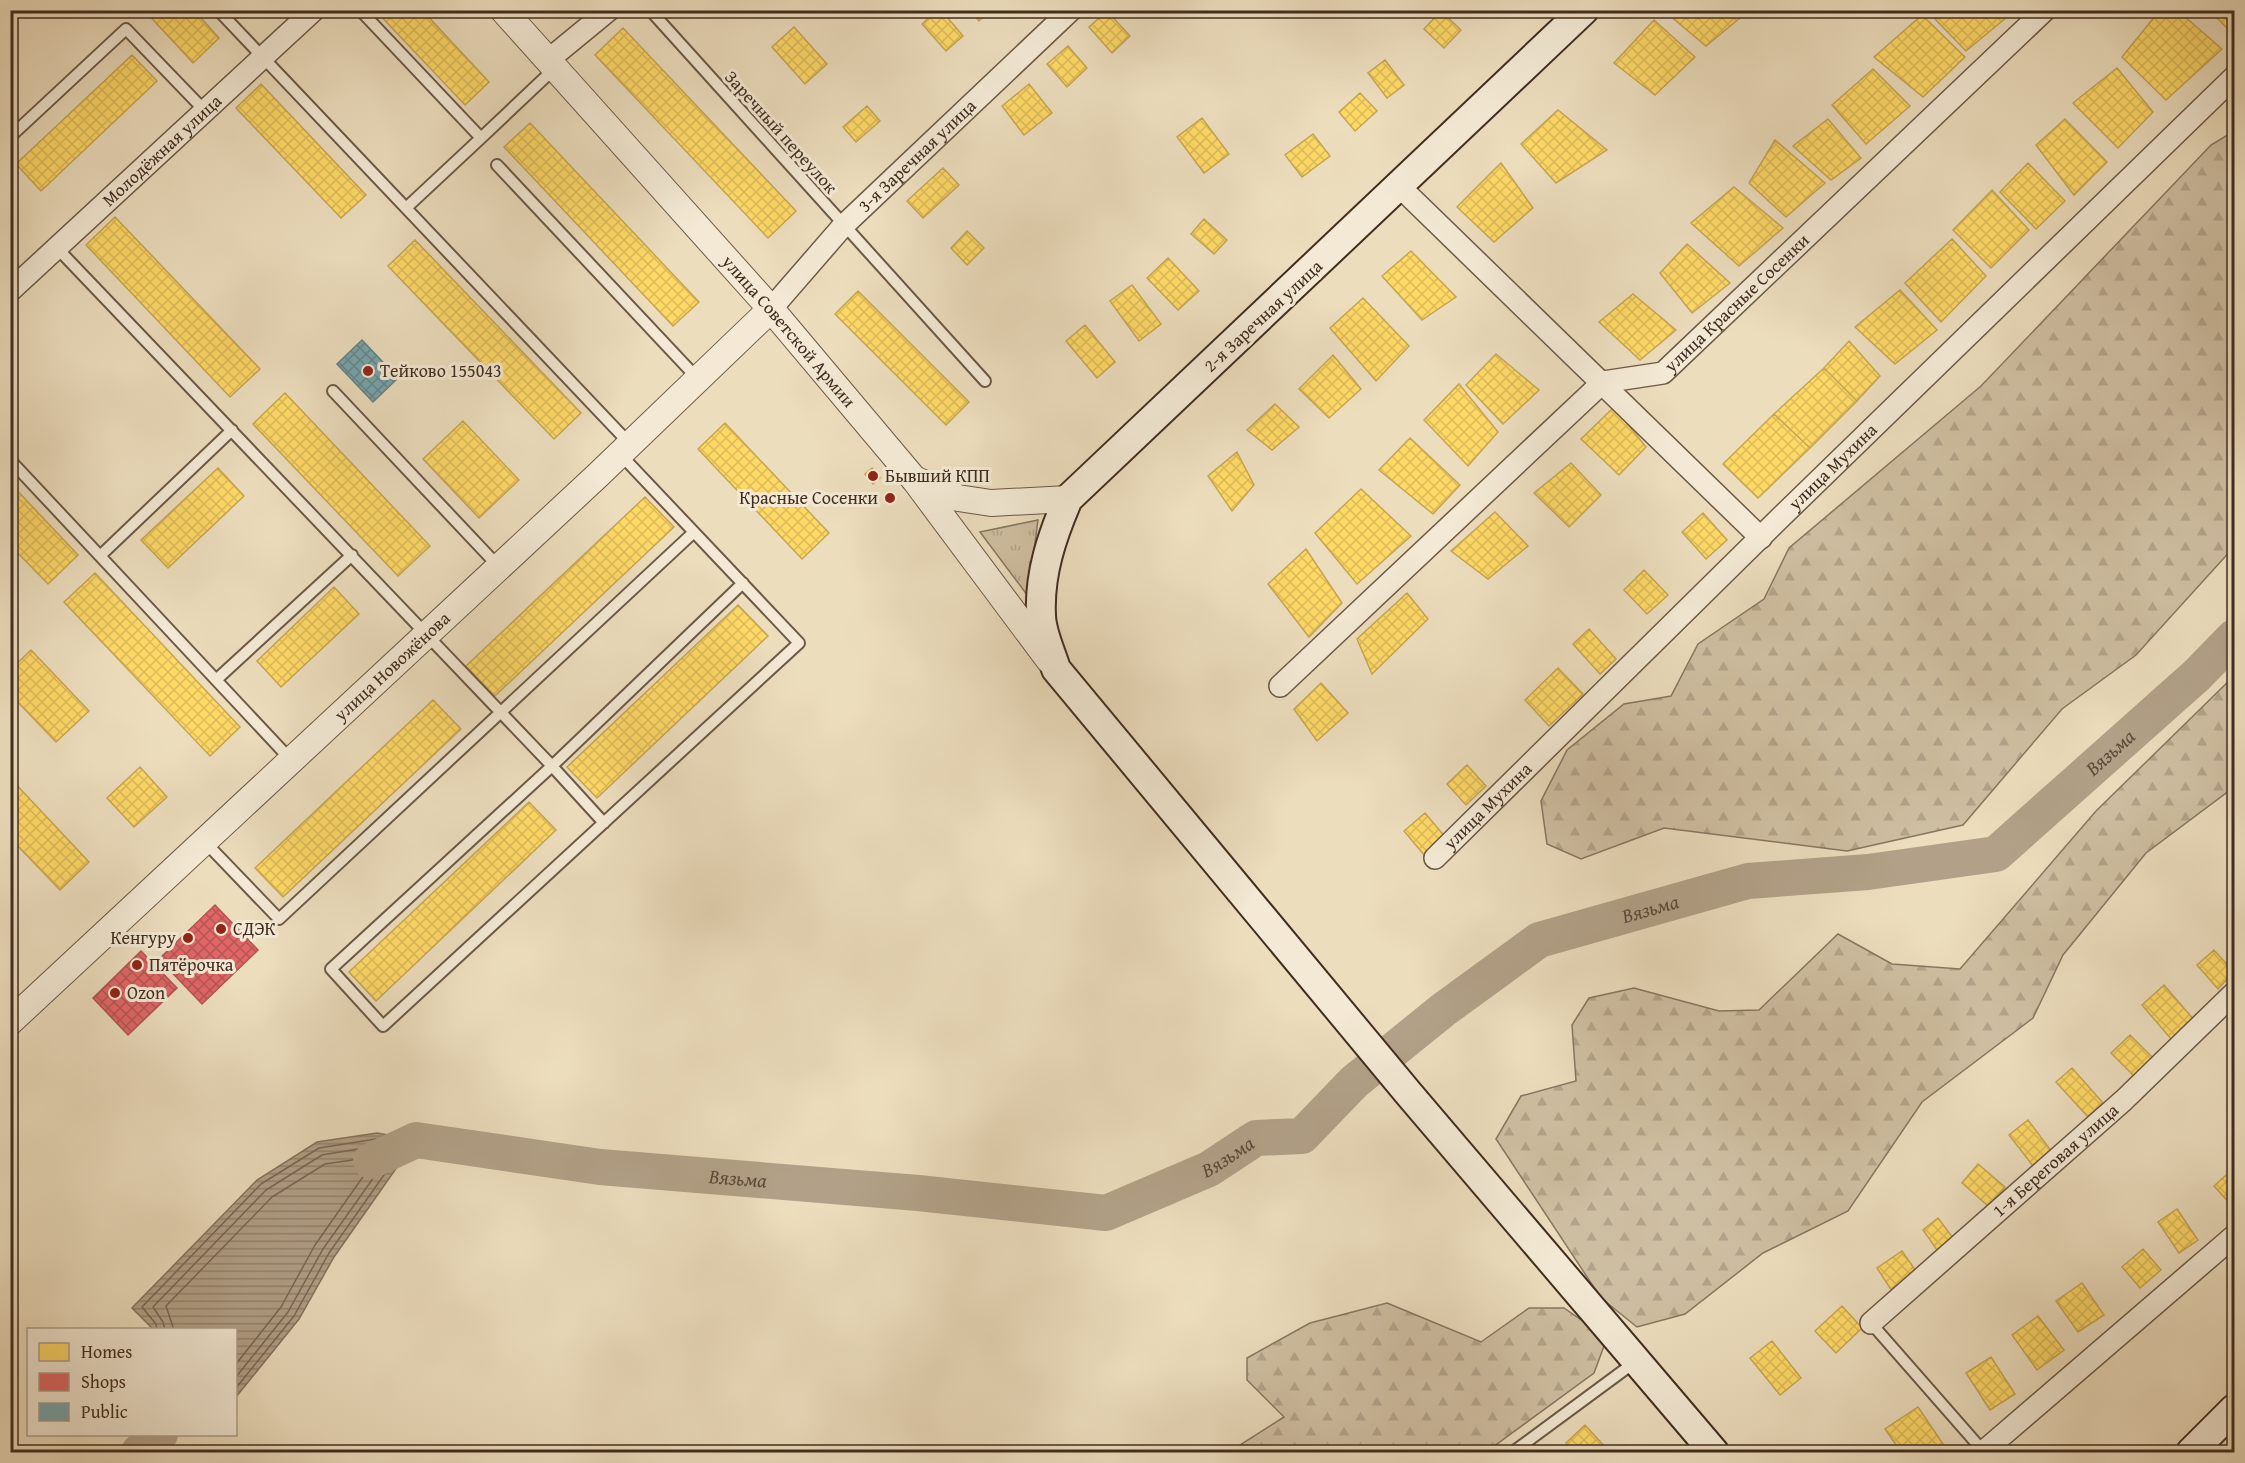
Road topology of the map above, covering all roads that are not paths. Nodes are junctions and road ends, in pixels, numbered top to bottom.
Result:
1 (218, 10) edge
2 (314, 10) edge
3 (360, 10) edge
4 (503, 10) edge
5 (609, 10) edge
6 (650, 10) edge
7 (1071, 10) edge
8 (1584, 10) edge
9 (2045, 10) edge
10 (263, 58) junction
11 (550, 65) junction
12 (2235, 77) edge
13 (205, 111) junction
14 (10, 137) edge
15 (481, 138) junction
16 (497, 165) dead end
17 (1399, 186) junction
18 (406, 208) junction
19 (843, 225) junction
20 (57, 248) junction
21 (10, 291) edge
22 (771, 309) junction
23 (698, 379) junction
24 (985, 381) dead end
25 (1603, 382) junction
26 (333, 391) dead end
27 (232, 430) junction
28 (625, 449) junction
29 (10, 460) edge
30 (914, 478) junction
31 (1068, 499) junction
32 (694, 532) junction
33 (1761, 538) junction
34 (352, 555) junction
35 (99, 556) junction
36 (499, 567) junction
37 (743, 583) junction
38 (427, 634) junction
39 (1056, 669) junction
40 (216, 680) junction
41 (1280, 686) dead end
42 (501, 712) junction
43 (291, 760) junction
44 (552, 766) junction
45 (604, 823) junction
46 (205, 841) junction
47 (1435, 858) dead end
48 (2235, 993) edge
49 (10, 1022) edge
50 (2235, 1236) edge
51 (1871, 1323) joint
52 (1636, 1361) junction
53 (2235, 1409) edge
54 (1513, 1452) edge
55 (1714, 1452) edge
56 (1984, 1452) edge
57 (2191, 1452) edge

1 - 10 lane
2 - 10 street, Молодёжная улица
3 - 15 lane
4 - 11 street, улица Советской Армии
5 - 11 street
6 - 19 lane, Заречный переулок
7 - 19 street, 3-я Заречная улица
8 - 17 main road, 2-я Заречная улица
9 - 25 street, улица Красные Сосенки
10 - 13 street, Молодёжная улица
10 - 18 lane
11 - 15 lane
11 - 22 street, улица Советской Армии
12 - 33 street, улица Мухина
13 - 14 lane
13 - 20 street, Молодёжная улица
15 - 18 lane
16 - 23 lane
17 - 25 street
17 - 31 main road, 2-я Заречная улица
18 - 28 lane
19 - 22 street, 3-я Заречная улица
19 - 24 lane, Заречный переулок
20 - 21 street, Молодёжная улица
20 - 27 lane
22 - 23 street, улица Новожёнова
22 - 30 street, улица Советской Армии
23 - 28 street, улица Новожёнова
25 - 33 street
25 - 41 street
26 - 36 lane
27 - 34 lane
27 - 35 lane
28 - 32 lane
28 - 36 street, улица Новожёнова
29 - 35 lane
30 - 31 street
30 - 39 street, улица Советской Армии
31 - 39 main road, 2-я Заречная улица
32 - 37 lane
32 - 42 lane
33 - 47 street, улица Мухина
34 - 38 lane
34 - 40 lane
35 - 40 lane
36 - 38 street, улица Новожёнова
37 - 44 lane
37 - 45 lane
38 - 42 lane
38 - 43 street, улица Новожёнова
39 - 52 main road
40 - 43 lane
42 - 44 lane
42 - 46 lane
43 - 46 street, улица Новожёнова
44 - 45 lane
44 - 45 lane
46 - 49 street, улица Новожёнова
48 - 51 street, 1-я Береговая улица
50 - 56 street
51 - 56 lane
52 - 54 lane
52 - 55 main road
53 - 57 main road

